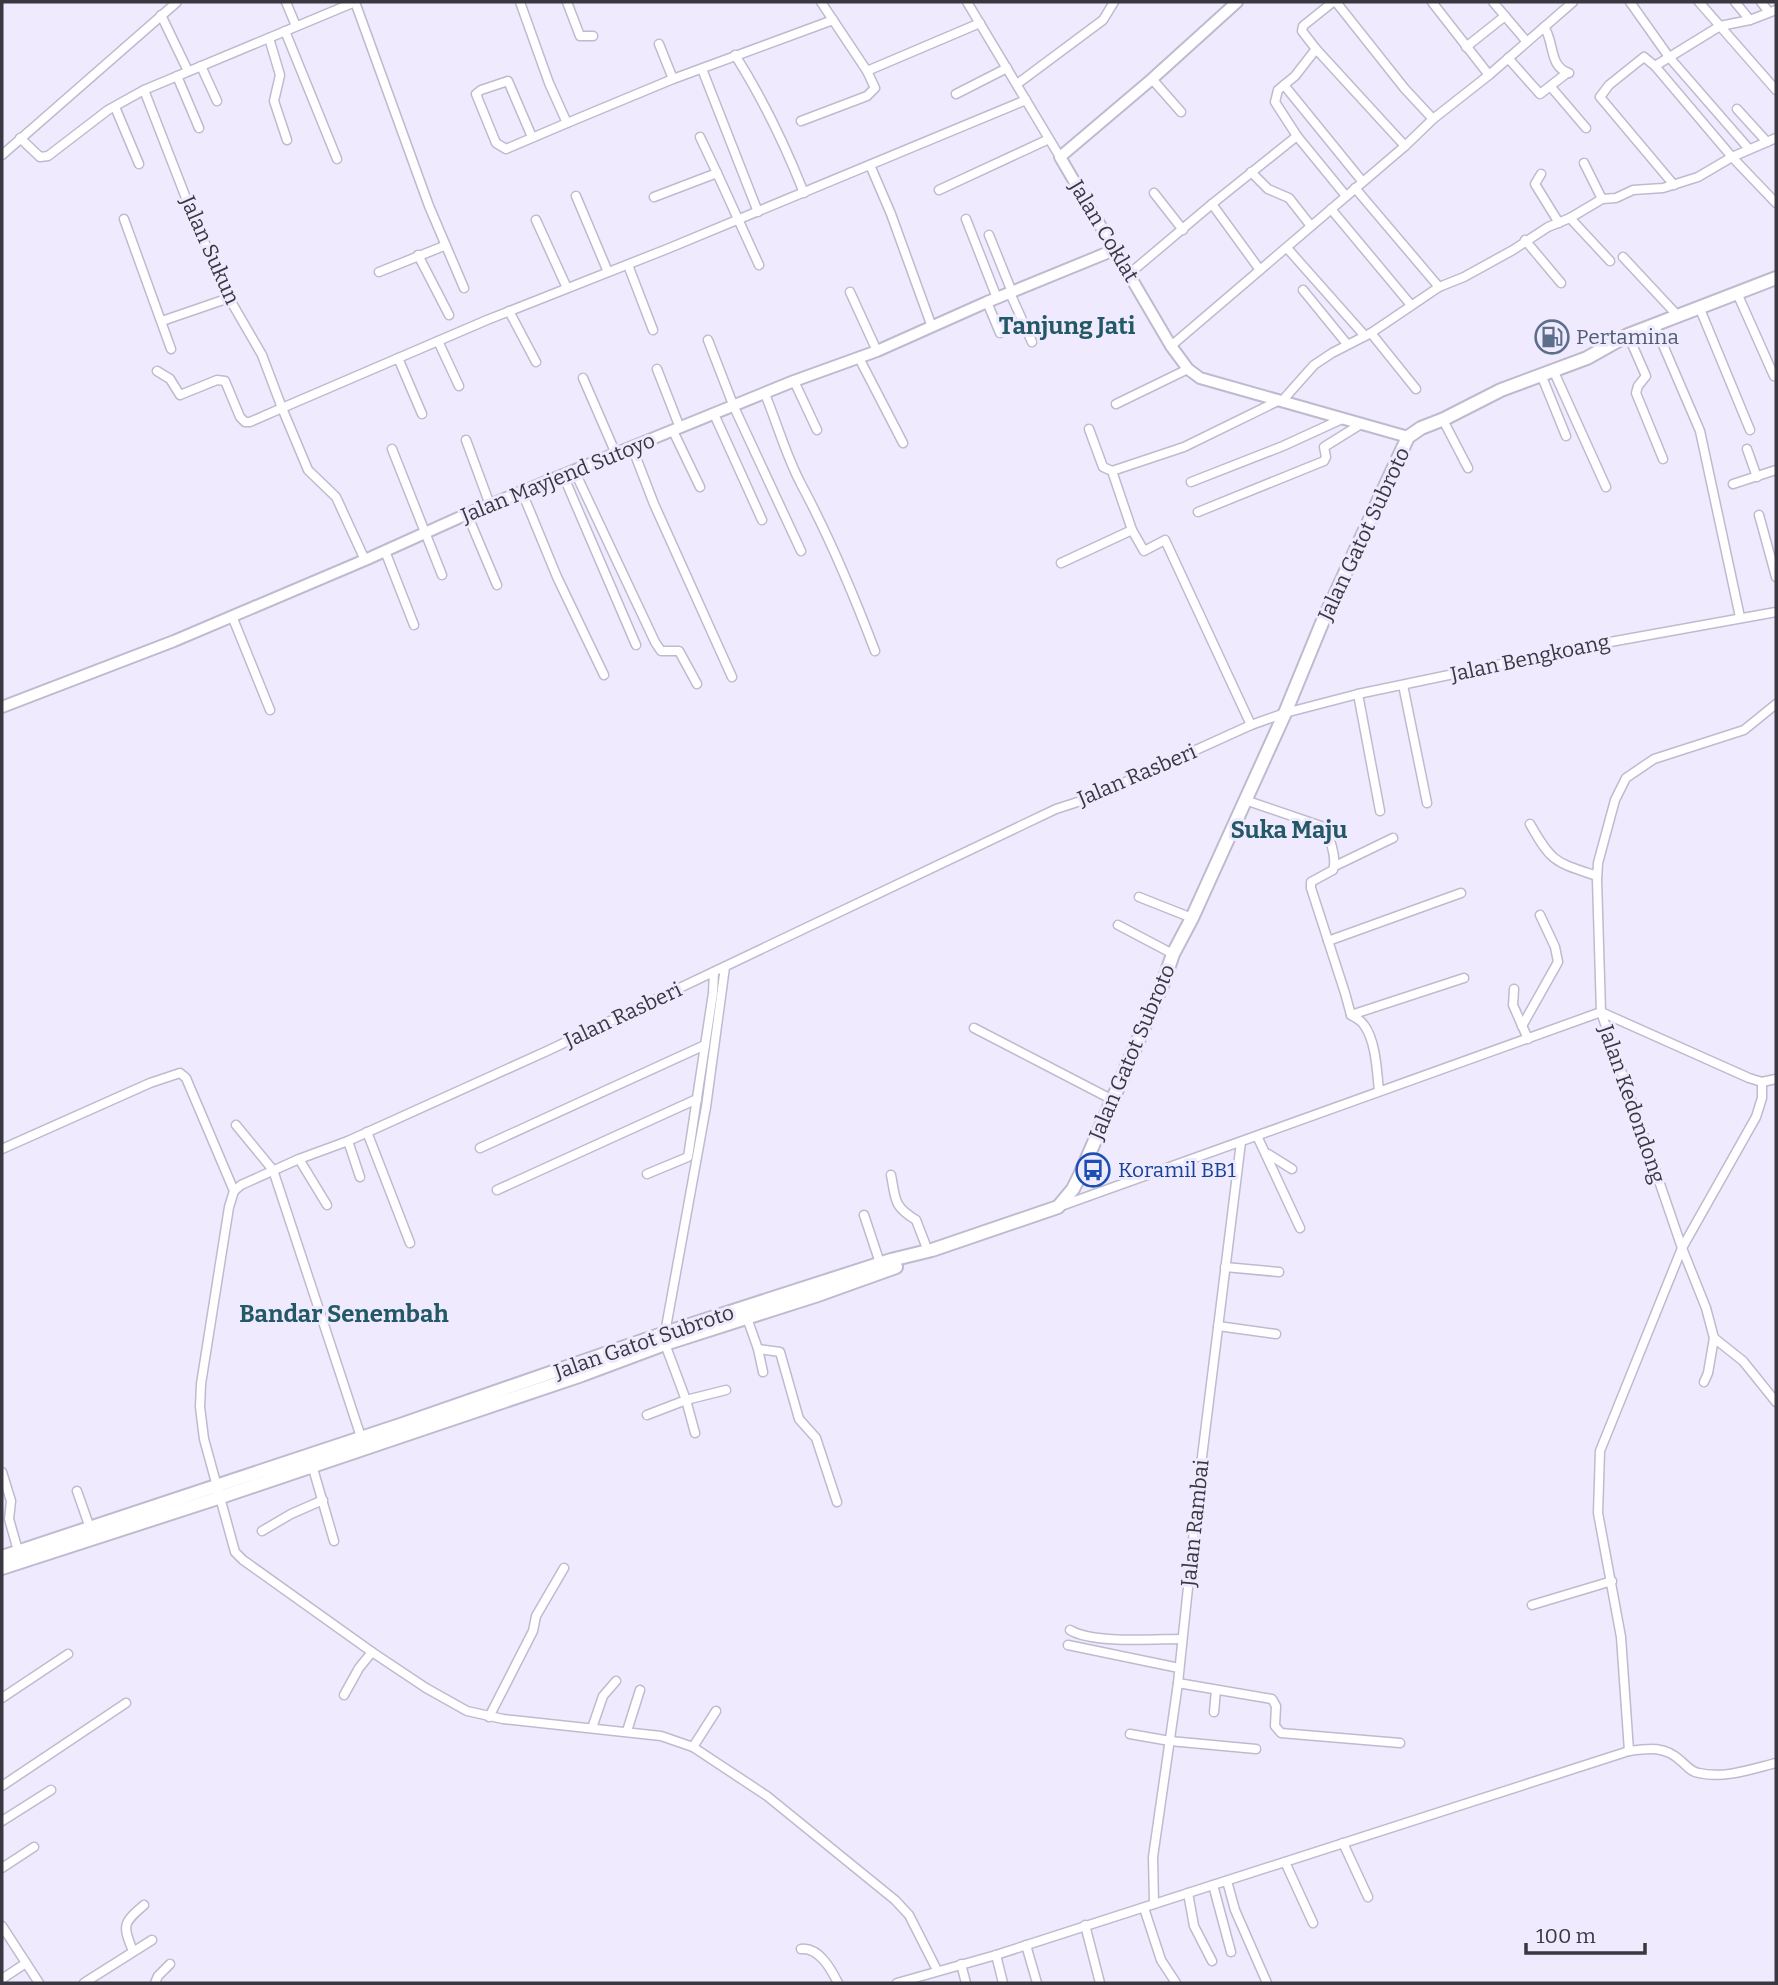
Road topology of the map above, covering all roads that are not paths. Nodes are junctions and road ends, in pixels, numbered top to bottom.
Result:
1 (177, 2) edge
2 (286, 2) edge
3 (355, 2) edge
4 (520, 2) edge
5 (567, 2) edge
6 (821, 2) edge
7 (1114, 2) edge
8 (1237, 2) edge
9 (1334, 2) edge
10 (1432, 2) edge
11 (1493, 2) edge
12 (1573, 2) edge
13 (1630, 2) edge
14 (1699, 2) edge
15 (1735, 2) edge
16 (1761, 2) edge
17 (972, 4) edge
18 (1773, 11) edge
19 (162, 15) junction
20 (1505, 16) junction
21 (832, 20) junction
22 (1750, 20) junction
23 (980, 23) junction
24 (296, 26) junction
25 (1720, 26) junction
26 (1544, 27) junction
27 (285, 31) junction
28 (593, 36) dead end
29 (269, 38) junction
30 (1527, 42) junction
31 (659, 44) dead end
32 (1466, 47) junction
33 (1316, 49) junction
34 (735, 55) junction
35 (1669, 57) junction
36 (1508, 58) junction
37 (201, 66) junction
38 (1655, 66) junction
39 (702, 68) junction
40 (1007, 68) junction
41 (188, 71) junction
42 (867, 71) junction
43 (1489, 75) junction
44 (177, 76) junction
45 (673, 79) junction
46 (1152, 79) junction
47 (1017, 84) junction
48 (1284, 85) junction
49 (1551, 87) junction
50 (144, 90) junction
51 (1776, 90) edge
52 (956, 94) dead end
53 (1026, 100) junction
54 (217, 102) dead end
55 (115, 107) junction
56 (1737, 109) dead end
57 (1181, 112) dead end
58 (1433, 119) junction
59 (801, 121) dead end
60 (567, 122) junction
61 (199, 128) dead end
62 (1586, 128) dead end
63 (1297, 136) junction
64 (532, 137) junction
65 (700, 137) dead end
66 (20, 138) junction
67 (1776, 138) edge
68 (1049, 139) junction
69 (287, 140) dead end
70 (1766, 142) junction
71 (1405, 146) junction
72 (1749, 149) junction
73 (2, 155) edge
74 (1060, 156) junction
75 (1731, 157) junction
76 (337, 159) dead end
77 (1584, 163) dead end
78 (139, 164) dead end
79 (870, 165) junction
80 (1251, 172) junction
81 (717, 173) junction
82 (1541, 174) dead end
83 (1359, 184) junction
84 (1674, 185) junction
85 (939, 190) dead end
86 (804, 193) junction
87 (1154, 193) dead end
88 (576, 196) dead end
89 (653, 197) dead end
90 (1346, 197) junction
91 (1602, 200) junction
92 (1776, 203) edge
93 (1212, 204) junction
94 (1332, 209) junction
95 (758, 212) junction
96 (1570, 218) junction
97 (124, 219) dead end
98 (738, 219) junction
99 (966, 219) dead end
100 (536, 220) dead end
101 (1559, 223) junction
102 (1311, 226) junction
103 (1183, 230) junction
104 (989, 235) dead end
105 (1525, 240) junction
106 (444, 246) junction
107 (1287, 248) junction
108 (1114, 250) junction
109 (418, 255) junction
110 (1623, 257) dead end
111 (1610, 261) dead end
112 (628, 265) junction
113 (759, 265) dead end
114 (1261, 270) junction
115 (379, 272) dead end
116 (608, 272) junction
117 (1129, 274) junction
118 (1776, 278) edge
119 (1561, 283) dead end
120 (1439, 287) junction
121 (464, 288) dead end
122 (566, 288) junction
123 (1303, 290) dead end
124 (850, 292) dead end
125 (1011, 292) junction
126 (1737, 293) junction
127 (229, 298) junction
128 (992, 300) junction
129 (1410, 305) junction
130 (1700, 309) junction
131 (509, 311) junction
132 (449, 315) dead end
133 (1678, 316) junction
134 (162, 321) junction
135 (1654, 324) junction
136 (932, 327) junction
137 (653, 330) dead end
138 (1000, 333) dead end
139 (1368, 335) junction
140 (1628, 335) junction
141 (708, 340) dead end
142 (439, 341) junction
143 (1032, 342) dead end
144 (1347, 344) junction
145 (1171, 345) junction
146 (172, 349) dead end
147 (877, 351) junction
148 (398, 358) junction
149 (859, 358) junction
150 (536, 362) dead end
151 (657, 369) dead end
152 (1188, 369) junction
153 (157, 371) dead end
154 (1548, 374) junction
155 (1774, 376) dead end
156 (583, 378) dead end
157 (794, 382) junction
158 (459, 386) dead end
159 (1416, 389) dead end
160 (765, 394) junction
161 (1280, 401) junction
162 (1116, 404) dead end
163 (734, 407) junction
164 (282, 408) junction
165 (422, 414) dead end
166 (715, 414) junction
167 (1342, 419) junction
168 (1443, 420) junction
169 (1361, 424) junction
170 (1089, 429) dead end
171 (677, 430) junction
172 (817, 430) dead end
173 (1750, 430) dead end
174 (1566, 436) dead end
175 (1408, 438) junction
176 (466, 440) dead end
177 (903, 443) dead end
178 (632, 447) junction
179 (392, 449) dead end
180 (1747, 449) dead end
181 (616, 454) junction
182 (1663, 459) dead end
183 (1468, 468) dead end
184 (1776, 470) edge
185 (1112, 471) junction
186 (568, 472) junction
187 (1757, 477) junction
188 (1191, 482) dead end
189 (1733, 484) dead end
190 (700, 487) dead end
191 (1606, 487) dead end
192 (522, 492) junction
193 (490, 505) junction
194 (1198, 512) dead end
195 (467, 514) junction
196 (1759, 515) dead end
197 (762, 520) dead end
198 (1132, 530) junction
199 (425, 533) junction
200 (385, 551) junction
201 (801, 551) dead end
202 (365, 561) junction
203 (1061, 563) dead end
204 (442, 575) dead end
205 (1776, 577) edge
206 (497, 585) dead end
207 (1776, 612) edge
208 (232, 616) junction
209 (1740, 617) junction
210 (414, 625) dead end
211 (636, 645) dead end
212 (875, 651) dead end
213 (604, 676) dead end
214 (732, 677) dead end
215 (697, 684) dead end
216 (1403, 685) junction
217 (1358, 694) junction
218 (1776, 704) edge
219 (2, 707) edge
220 (270, 710) dead end
221 (1285, 713) junction
222 (1251, 725) junction
223 (1245, 800) junction
224 (1427, 803) dead end
225 (1380, 811) dead end
226 (1530, 824) dead end
227 (1393, 838) dead end
228 (1335, 866) junction
229 (1597, 876) junction
230 (1461, 893) dead end
231 (1139, 897) dead end
232 (1540, 915) dead end
233 (1192, 918) junction
234 (1118, 925) dead end
235 (1328, 941) junction
236 (1173, 954) junction
237 (725, 967) junction
238 (714, 972) junction
239 (1464, 978) dead end
240 (1514, 989) dead end
241 (1601, 1012) junction
242 (1350, 1015) junction
243 (1522, 1026) junction
244 (974, 1028) dead end
245 (1528, 1040) junction
246 (705, 1045) junction
247 (1776, 1079) edge
248 (1762, 1082) junction
249 (1379, 1091) junction
250 (697, 1098) junction
251 (1111, 1099) junction
252 (236, 1125) dead end
253 (367, 1132) junction
254 (1257, 1136) junction
255 (348, 1141) junction
256 (1241, 1142) junction
257 (480, 1148) dead end
258 (2, 1149) edge
259 (1268, 1154) junction
260 (299, 1159) junction
261 (1292, 1169) dead end
262 (273, 1170) junction
263 (647, 1174) dead end
264 (891, 1175) dead end
265 (360, 1177) dead end
266 (497, 1190) dead end
267 (234, 1191) junction
268 (327, 1205) dead end
269 (1058, 1207) junction
270 (864, 1215) dead end
271 (1300, 1228) dead end
272 (410, 1243) dead end
273 (1682, 1248) junction
274 (926, 1251) junction
275 (880, 1264) junction
276 (1225, 1267) junction
277 (1279, 1272) dead end
278 (747, 1318) junction
279 (1218, 1326) junction
280 (1276, 1334) dead end
281 (665, 1338) junction
282 (1714, 1338) junction
283 (758, 1349) junction
284 (763, 1372) dead end
285 (1704, 1382) dead end
286 (726, 1390) dead end
287 (686, 1400) junction
288 (1776, 1402) edge
289 (647, 1415) dead end
290 (695, 1433) dead end
291 (361, 1437) junction
292 (312, 1465) junction
293 (3, 1477) edge
294 (77, 1491) dead end
295 (219, 1491) junction
296 (323, 1500) junction
297 (837, 1502) dead end
298 (90, 1528) junction
299 (262, 1531) dead end
300 (334, 1541) dead end
301 (2, 1557) edge
302 (20, 1557) junction
303 (2, 1568) edge
304 (564, 1568) dead end
305 (1612, 1581) junction
306 (1532, 1605) dead end
307 (1070, 1630) dead end
308 (1182, 1639) junction
309 (1068, 1645) dead end
310 (372, 1652) junction
311 (68, 1654) dead end
312 (1179, 1668) junction
313 (616, 1681) dead end
314 (1178, 1683) junction
315 (640, 1690) dead end
316 (1216, 1690) junction
317 (344, 1695) dead end
318 (2, 1698) edge
319 (125, 1703) dead end
320 (716, 1711) dead end
321 (1214, 1712) dead end
322 (489, 1717) junction
323 (592, 1728) junction
324 (627, 1731) junction
325 (1130, 1734) dead end
326 (1170, 1741) junction
327 (1400, 1743) dead end
328 (693, 1747) junction
329 (1256, 1749) dead end
330 (1629, 1751) junction
331 (1776, 1763) edge
332 (2, 1786) edge
333 (51, 1790) dead end
334 (2, 1821) edge
335 (1343, 1843) junction
336 (34, 1847) dead end
337 (1285, 1862) junction
338 (2, 1868) edge
339 (1227, 1881) junction
340 (1213, 1885) junction
341 (1188, 1893) junction
342 (1367, 1897) dead end
343 (1154, 1904) junction
344 (144, 1905) dead end
345 (1144, 1908) junction
346 (1313, 1923) dead end
347 (1085, 1925) junction
348 (2, 1926) edge
349 (152, 1940) dead end
350 (1026, 1945) junction
351 (801, 1949) dead end
352 (134, 1951) junction
353 (1231, 1952) dead end
354 (996, 1955) junction
355 (1212, 1961) dead end
356 (26, 1963) junction
357 (170, 1964) dead end
358 (961, 1964) junction
359 (937, 1970) junction
360 (2, 1979) edge
361 (922, 1979) edge
362 (39, 1983) edge
363 (84, 1983) edge
364 (155, 1983) edge
365 (838, 1983) edge
366 (897, 1983) edge
367 (966, 1983) edge
368 (1003, 1983) edge
369 (1037, 1983) edge
370 (1100, 1983) edge
371 (1176, 1983) edge
372 (1267, 1983) edge

1 - 19 street
2 - 24 street
3 - 24 street
3 - 106 street
4 - 60 street
5 - 28 street
6 - 21 street
7 - 47 street
8 - 46 street
9 - 33 street
9 - 58 street
10 - 32 street
11 - 20 street
12 - 26 street
13 - 35 street
14 - 25 street
15 - 22 street
16 - 18 street
17 - 23 street, Jalan Coklat
18 - 22 street
19 - 41 street
19 - 66 street
20 - 30 street
20 - 32 street
21 - 34 street
21 - 42 street
22 - 25 street
23 - 40 street, Jalan Coklat
23 - 42 street
24 - 27 street
25 - 35 street
25 - 51 street
26 - 30 street
26 - 49 street
27 - 29 street
27 - 76 street
29 - 37 street
29 - 69 street
30 - 36 street
31 - 45 street
32 - 43 street
33 - 48 street
33 - 71 street
34 - 39 street
34 - 86 street
35 - 38 street
35 - 72 street
36 - 43 street
36 - 49 street
37 - 41 street
37 - 54 street
38 - 75 street
38 - 84 street
39 - 45 street
39 - 95 street
40 - 47 street, Jalan Coklat
40 - 52 street
41 - 44 street
42 - 59 street
43 - 58 street
44 - 50 street
44 - 61 street
45 - 60 street
46 - 57 street
46 - 74 street
47 - 53 street, Jalan Coklat
48 - 63 street
48 - 83 street
49 - 62 street
50 - 55 street
50 - 127 street, Jalan Sukun
53 - 68 street, Jalan Coklat
53 - 79 street
55 - 66 street
55 - 78 street
56 - 70 street
58 - 71 street
60 - 64 street
63 - 80 street
63 - 90 street
64 - 64 street
65 - 81 street
66 - 73 street
67 - 70 street
68 - 74 street, Jalan Coklat
68 - 85 street
70 - 72 street
71 - 83 street
72 - 75 street
74 - 108 street, Jalan Coklat
75 - 84 street
75 - 92 street
77 - 91 street
79 - 86 street
79 - 136 street
80 - 93 street
80 - 102 street
81 - 89 street
81 - 98 street
82 - 101 street
83 - 90 street
83 - 120 street
84 - 91 street
86 - 95 street
87 - 103 street
88 - 116 street
90 - 94 street
91 - 96 street
93 - 103 street
93 - 114 street
94 - 102 street
94 - 129 street
95 - 98 street
96 - 101 street
96 - 111 street
97 - 134 street
98 - 112 street
98 - 113 street
99 - 128 street
100 - 122 street
101 - 105 street
102 - 107 street
103 - 117 street
104 - 125 street
105 - 119 street
105 - 120 street
106 - 109 street
106 - 121 street
107 - 114 street
107 - 139 street
108 - 117 street, Jalan Coklat
108 - 125 street, Jalan Mayjend Sutoyo
109 - 115 street
109 - 132 street
110 - 133 street
112 - 116 street
112 - 137 street
114 - 145 street
116 - 122 street
117 - 145 street, Jalan Coklat
118 - 126 main road, Jalan Gatot Subroto
120 - 129 street
122 - 131 street
123 - 144 street
124 - 147 street
125 - 128 street, Jalan Mayjend Sutoyo
125 - 143 street
126 - 130 main road, Jalan Gatot Subroto
126 - 155 street
127 - 134 street
127 - 164 street, Jalan Sukun
128 - 136 street, Jalan Mayjend Sutoyo
128 - 138 street
129 - 139 street
130 - 133 main road, Jalan Gatot Subroto
130 - 173 street
131 - 142 street
131 - 150 street
133 - 135 main road, Jalan Gatot Subroto
134 - 146 street
135 - 140 main road, Jalan Gatot Subroto
135 - 209 street
136 - 147 street, Jalan Mayjend Sutoyo
139 - 144 street
139 - 159 street
140 - 154 main road, Jalan Gatot Subroto
140 - 182 street
141 - 163 street
142 - 148 street
142 - 158 street
144 - 161 street
145 - 152 street, Jalan Coklat
147 - 149 street, Jalan Mayjend Sutoyo
148 - 164 street
148 - 165 street
149 - 157 street, Jalan Mayjend Sutoyo
149 - 177 street
151 - 171 street
152 - 161 street, Jalan Coklat
152 - 162 street
153 - 164 street
154 - 168 main road, Jalan Gatot Subroto
154 - 174 street
154 - 191 street
156 - 181 street
157 - 160 street, Jalan Mayjend Sutoyo
157 - 172 street
160 - 163 street, Jalan Mayjend Sutoyo
160 - 212 street
161 - 167 street, Jalan Coklat
161 - 185 street
163 - 166 street, Jalan Mayjend Sutoyo
163 - 201 street
164 - 202 street, Jalan Sukun
166 - 171 street, Jalan Mayjend Sutoyo
166 - 197 street
167 - 169 street, Jalan Coklat
167 - 188 street
168 - 175 main road, Jalan Gatot Subroto
168 - 183 street
169 - 175 street, Jalan Coklat
169 - 194 street
170 - 185 street
171 - 178 street, Jalan Mayjend Sutoyo
171 - 190 street
175 - 221 main road, Jalan Gatot Subroto
176 - 193 street
178 - 181 street, Jalan Mayjend Sutoyo
178 - 214 street
179 - 199 street
180 - 187 street
181 - 186 street, Jalan Mayjend Sutoyo
184 - 187 street
185 - 198 street
186 - 192 street, Jalan Mayjend Sutoyo
186 - 211 street
186 - 215 street
187 - 189 street
192 - 193 street, Jalan Mayjend Sutoyo
192 - 213 street
193 - 195 street, Jalan Mayjend Sutoyo
195 - 199 street, Jalan Mayjend Sutoyo
195 - 206 street
196 - 205 street
198 - 203 street
198 - 222 street
199 - 200 street, Jalan Mayjend Sutoyo
199 - 204 street
200 - 202 street, Jalan Mayjend Sutoyo
200 - 210 street
202 - 208 street, Jalan Mayjend Sutoyo
207 - 209 street, Jalan Bengkoang
208 - 219 street, Jalan Mayjend Sutoyo
208 - 220 street
209 - 216 street, Jalan Bengkoang
216 - 217 street, Jalan Bengkoang
216 - 224 street
217 - 221 street, Jalan Bengkoang
217 - 225 street
218 - 229 street, Jalan Kedondong
221 - 222 street, Jalan Rasberi
221 - 223 main road, Jalan Gatot Subroto
222 - 237 street, Jalan Rasberi
223 - 228 street
223 - 233 main road, Jalan Gatot Subroto
226 - 229 street
227 - 228 street
228 - 235 street
229 - 241 street, Jalan Kedondong
230 - 235 street
231 - 233 street
232 - 243 street
233 - 236 main road, Jalan Gatot Subroto
234 - 236 street
235 - 242 street
236 - 251 main road, Jalan Gatot Subroto
237 - 238 street, Jalan Rasberi
237 - 281 street
238 - 246 street
238 - 253 street, Jalan Rasberi
239 - 242 street
240 - 243 street
241 - 245 street
241 - 248 street
241 - 273 street, Jalan Kedondong
242 - 249 street
243 - 245 street
244 - 251 street
245 - 249 street
246 - 250 street
246 - 257 street
247 - 248 street
248 - 273 street
249 - 254 street
250 - 263 street
250 - 266 street
251 - 269 main road, Jalan Gatot Subroto
252 - 262 street
253 - 255 street, Jalan Rasberi
253 - 272 street
254 - 256 street
254 - 259 street
255 - 260 street, Jalan Rasberi
255 - 265 street
256 - 269 street
256 - 276 street, Jalan Rambai
258 - 267 street
259 - 261 street
259 - 271 street
260 - 262 street, Jalan Rasberi
260 - 268 street
262 - 267 street, Jalan Rasberi
262 - 291 street
264 - 274 street
267 - 295 street
269 - 274 main road, Jalan Gatot Subroto
270 - 275 street
273 - 282 street, Jalan Kedondong
273 - 305 street
274 - 275 main road, Jalan Gatot Subroto
274 - 278 main road
275 - 281 main road, Jalan Gatot Subroto
276 - 277 street
276 - 279 street, Jalan Rambai
278 - 281 main road
278 - 283 street
279 - 280 street
279 - 308 street, Jalan Rambai
281 - 287 street
281 - 291 main road, Jalan Gatot Subroto
281 - 292 main road
282 - 285 street
282 - 288 street
283 - 284 street
283 - 297 street
286 - 287 street
287 - 289 street
287 - 290 street
291 - 295 main road, Jalan Gatot Subroto
292 - 295 main road
292 - 296 street
293 - 302 street
294 - 298 street
295 - 298 main road, Jalan Gatot Subroto
295 - 302 main road
295 - 310 street
296 - 299 street
296 - 300 street
298 - 302 main road, Jalan Gatot Subroto
301 - 302 main road, Jalan Gatot Subroto
302 - 303 main road
304 - 322 street
305 - 306 street
305 - 330 street
307 - 308 street
308 - 312 street, Jalan Rambai
309 - 312 street
310 - 317 street
310 - 322 street
311 - 318 street
312 - 314 street, Jalan Rambai
313 - 323 street
314 - 316 street
314 - 326 street, Jalan Rambai
315 - 324 street
316 - 321 street
316 - 327 street
319 - 332 street
320 - 328 street
322 - 323 street
323 - 324 street
324 - 328 street
325 - 326 street
326 - 329 street
326 - 343 street, Jalan Rambai
328 - 359 street
330 - 331 street
330 - 335 street
333 - 334 street
335 - 337 street
335 - 342 street
336 - 338 street
337 - 339 street
337 - 346 street
339 - 340 street
339 - 372 street
340 - 341 street
340 - 353 street
341 - 343 street
341 - 355 street
343 - 345 street
344 - 352 street
345 - 347 street
345 - 371 street
347 - 350 street
347 - 370 street
348 - 356 street
349 - 352 street
350 - 354 street
350 - 369 street
351 - 365 street
352 - 363 street
354 - 358 street
354 - 368 street
356 - 360 street
356 - 362 street
357 - 364 street
358 - 359 street
358 - 367 street
359 - 361 street
361 - 366 street

